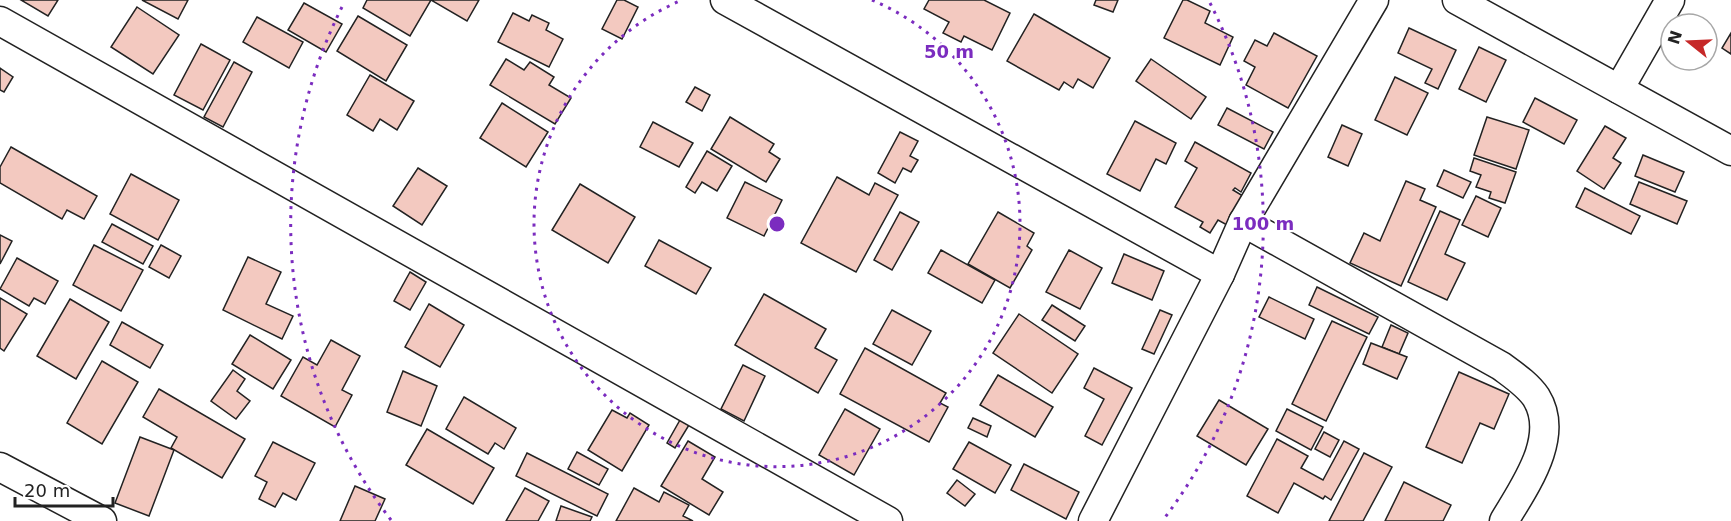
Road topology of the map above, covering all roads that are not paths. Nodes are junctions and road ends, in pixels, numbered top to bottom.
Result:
1 (725, 0) edge
2 (1374, 0) edge
3 (1457, 0) edge
4 (1670, 0) edge
5 (0, 21) edge
6 (1619, 89) junction
7 (1731, 151) edge
8 (1243, 222) junction
9 (1220, 274) junction
10 (0, 467) edge
11 (102, 521) edge
12 (888, 521) edge
13 (1093, 521) edge
14 (1504, 521) edge

1 - 9 street
2 - 8 street
3 - 6 street
4 - 6 street
5 - 12 street
6 - 7 street
8 - 9 street
8 - 14 street
9 - 13 street
10 - 11 street

